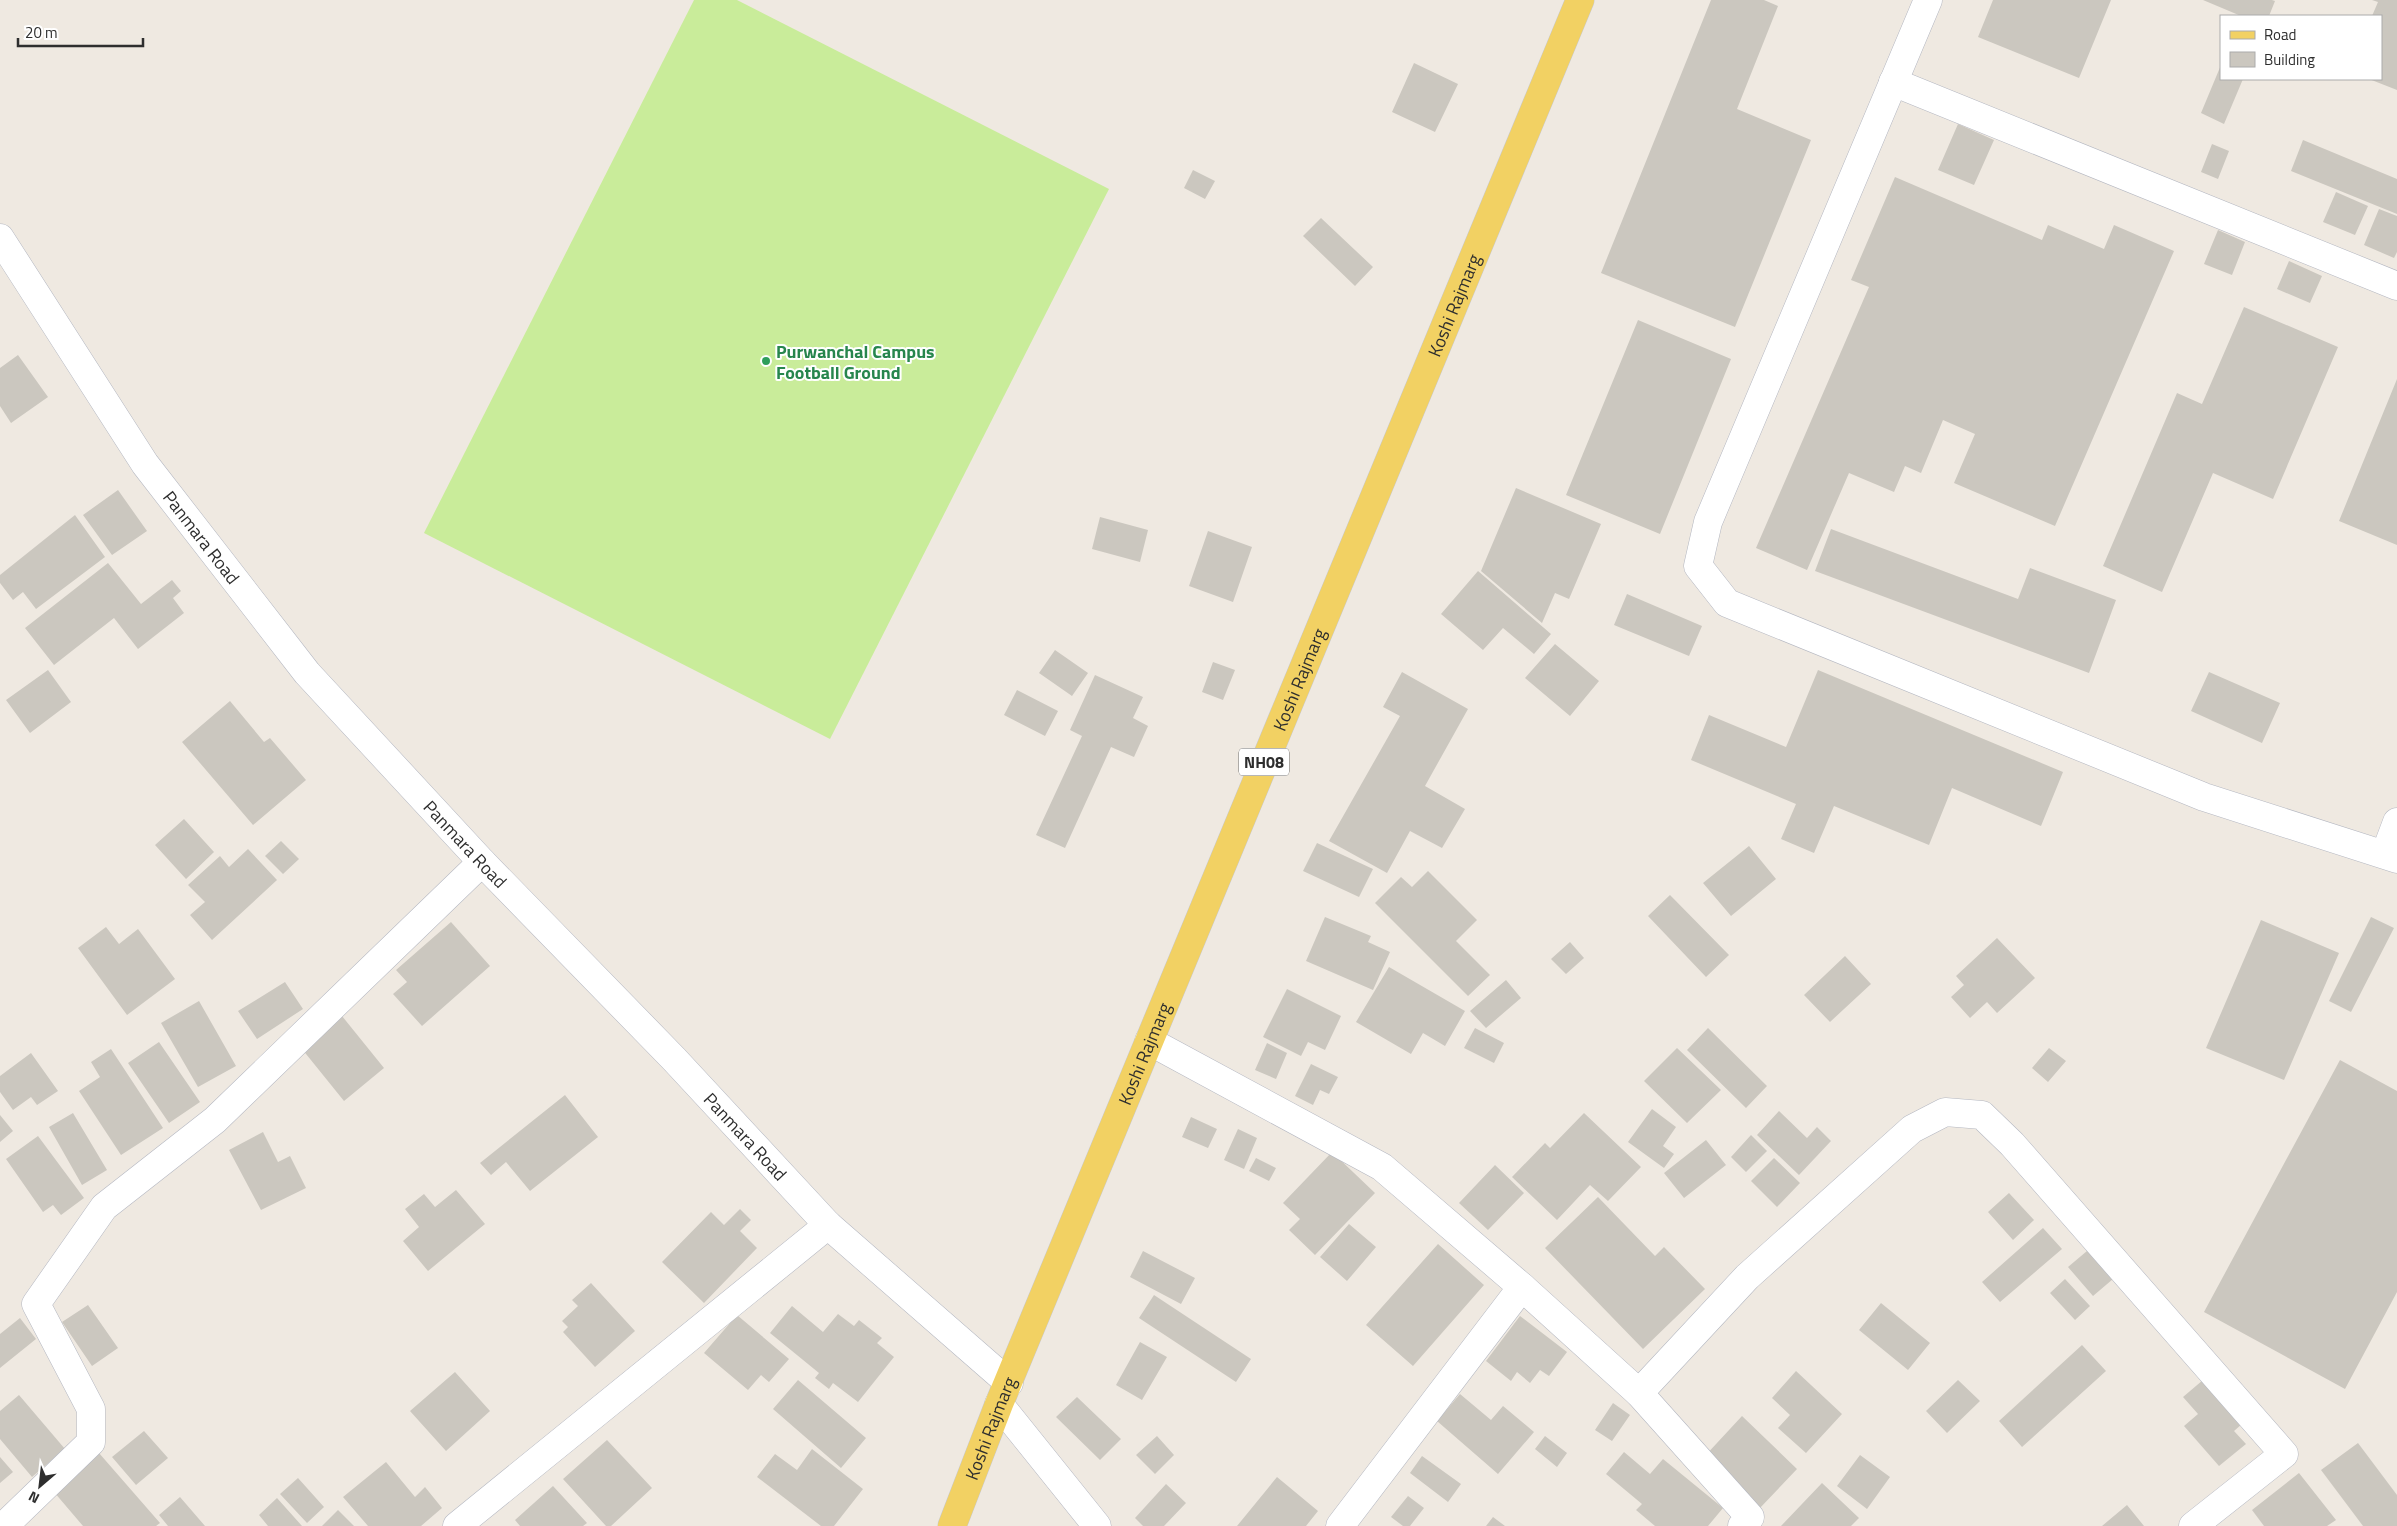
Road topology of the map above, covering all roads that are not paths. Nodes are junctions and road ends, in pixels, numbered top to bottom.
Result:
1 (1580, 0) edge
2 (1928, 0) edge
3 (1893, 82) junction
4 (0, 238) edge
5 (2397, 286) edge
6 (2397, 822) edge
7 (2391, 857) edge
8 (482, 862) junction
9 (1149, 1041) junction
10 (828, 1225) junction
11 (1522, 1287) junction
12 (1004, 1393) junction
13 (1639, 1393) junction
14 (4, 1526) edge
15 (457, 1526) edge
16 (952, 1526) edge
17 (1097, 1526) edge
18 (1340, 1526) edge
19 (1742, 1526) edge
20 (2193, 1526) edge

1 - 9 main road, Koshi Rajmarg / NH08
2 - 3 street
3 - 5 street
3 - 7 street
4 - 8 street, Panmara Road
6 - 7 street
8 - 10 street, Panmara Road
8 - 14 street
9 - 11 street
9 - 12 main road, Koshi Rajmarg / NH08
10 - 12 street, Panmara Road
10 - 15 street
11 - 13 street
11 - 18 street
12 - 16 main road, Koshi Rajmarg / NH08
12 - 17 street, Panmara Road
13 - 19 street
13 - 20 street

